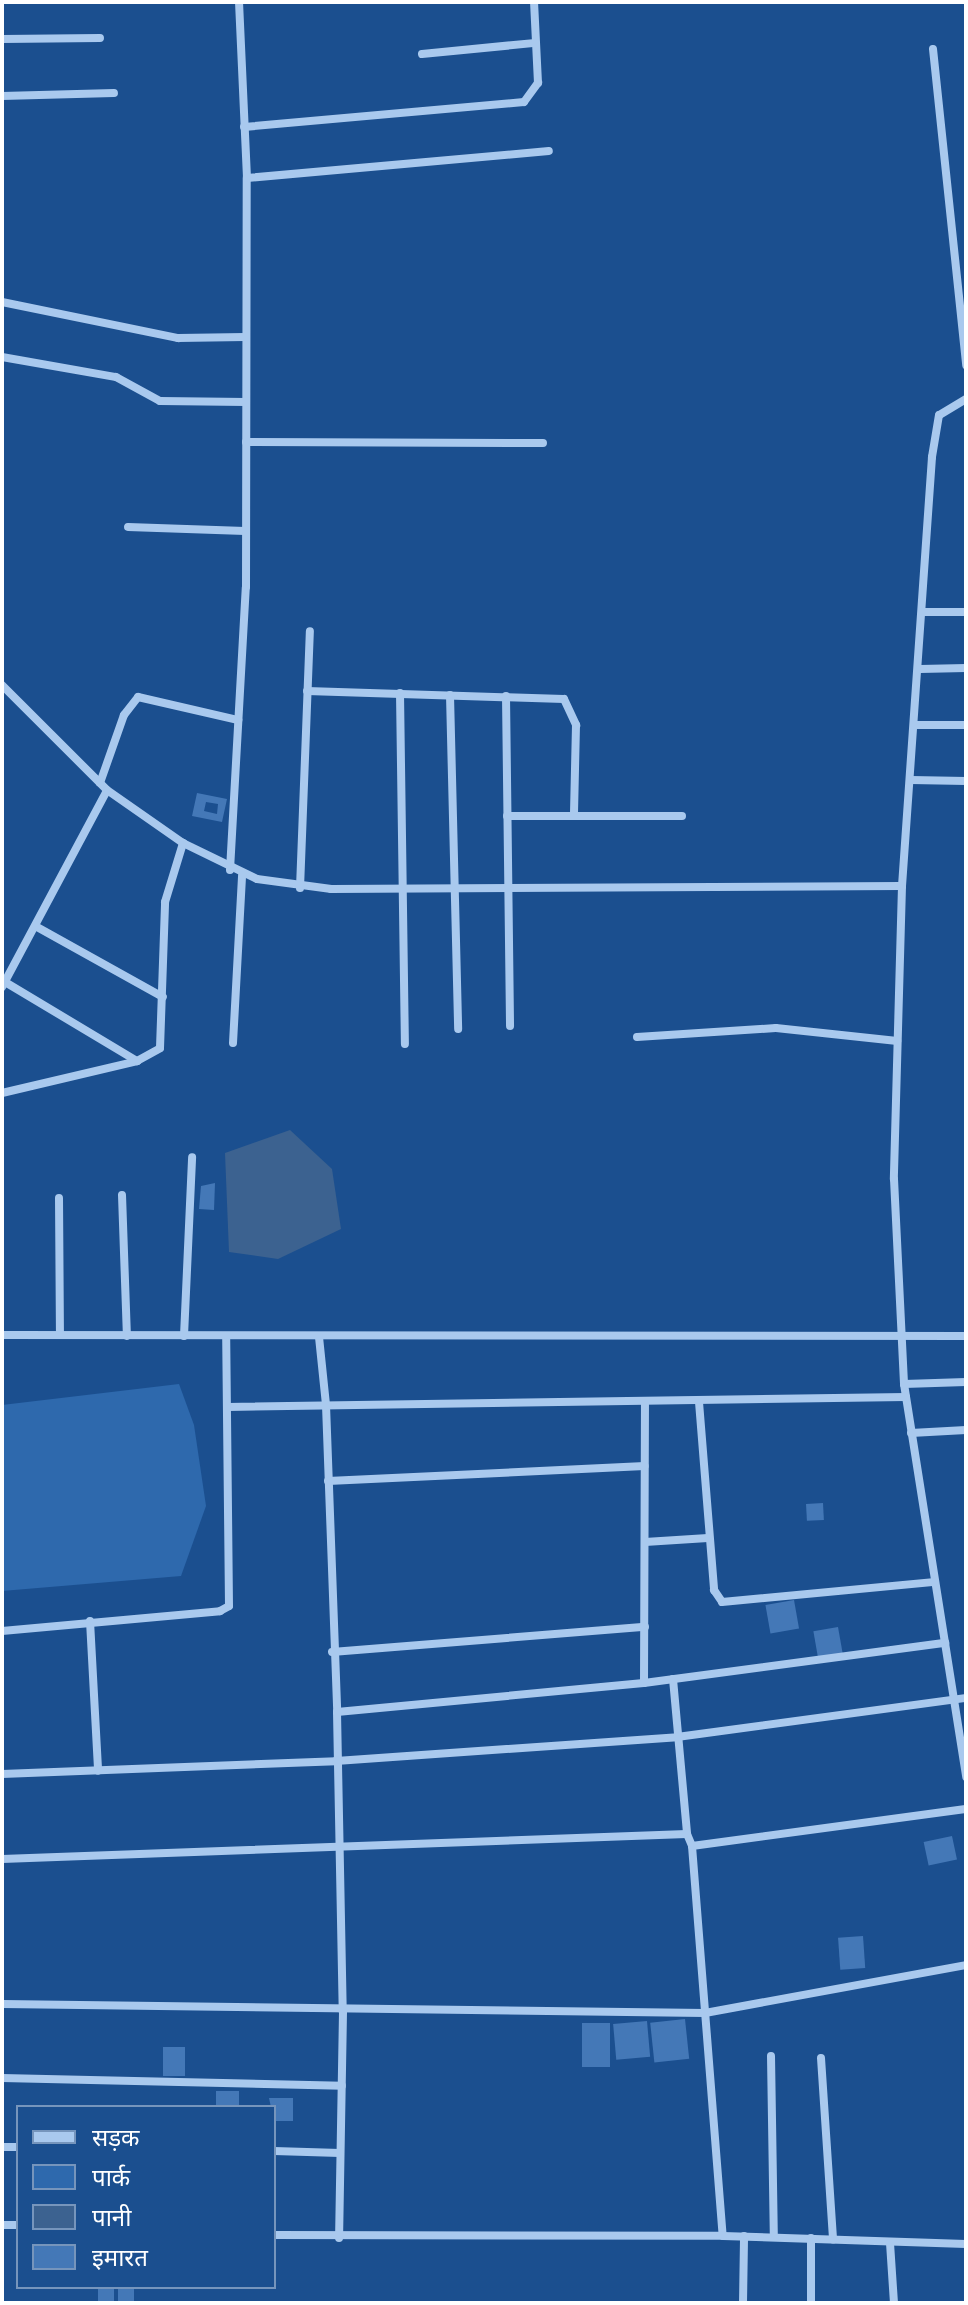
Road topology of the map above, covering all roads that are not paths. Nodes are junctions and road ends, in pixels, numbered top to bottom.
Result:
1 (239, 2) edge
2 (534, 2) edge
3 (100, 38) dead end
4 (2, 39) edge
5 (535, 43) junction
6 (933, 49) dead end
7 (422, 54) dead end
8 (114, 93) dead end
9 (2, 96) edge
10 (244, 127) junction
11 (549, 151) dead end
12 (247, 178) junction
13 (2, 302) edge
14 (245, 337) junction
15 (2, 357) edge
16 (966, 365) edge
17 (966, 399) edge
18 (246, 402) junction
19 (246, 442) junction
20 (543, 443) dead end
21 (128, 527) dead end
22 (245, 531) junction
23 (925, 612) junction
24 (966, 612) edge
25 (310, 631) dead end
26 (966, 668) edge
27 (920, 669) junction
28 (2, 685) edge
29 (307, 691) junction
30 (400, 693) junction
31 (450, 695) junction
32 (506, 696) junction
33 (238, 720) junction
34 (916, 725) junction
35 (966, 725) edge
36 (911, 780) junction
37 (966, 781) edge
38 (100, 783) junction
39 (107, 790) junction
40 (507, 816) junction
41 (574, 816) junction
42 (682, 816) dead end
43 (183, 843) junction
44 (230, 870) junction
45 (242, 875) junction
46 (509, 886) junction
47 (902, 886) junction
48 (452, 887) junction
49 (300, 888) junction
50 (401, 888) junction
51 (37, 927) junction
52 (4, 984) edge
53 (163, 997) junction
54 (510, 1026) dead end
55 (458, 1029) dead end
56 (637, 1037) dead end
57 (897, 1041) junction
58 (233, 1043) dead end
59 (405, 1044) dead end
60 (137, 1061) junction
61 (2, 1093) edge
62 (192, 1157) dead end
63 (122, 1195) dead end
64 (59, 1198) dead end
65 (2, 1335) edge
66 (60, 1335) junction
67 (127, 1336) junction
68 (184, 1336) junction
69 (226, 1336) junction
70 (901, 1336) junction
71 (966, 1336) edge
72 (319, 1337) junction
73 (966, 1382) edge
74 (904, 1384) junction
75 (906, 1397) junction
76 (699, 1402) junction
77 (645, 1403) junction
78 (326, 1405) junction
79 (228, 1407) junction
80 (966, 1430) edge
81 (911, 1433) junction
82 (645, 1466) junction
83 (328, 1481) junction
84 (708, 1538) junction
85 (645, 1542) junction
86 (935, 1582) junction
87 (90, 1621) junction
88 (645, 1627) junction
89 (2, 1631) edge
90 (945, 1643) junction
91 (332, 1652) junction
92 (673, 1679) junction
93 (644, 1683) junction
94 (961, 1698) edge
95 (337, 1712) junction
96 (677, 1737) junction
97 (964, 1743) edge
98 (336, 1761) junction
99 (98, 1771) junction
100 (2, 1774) edge
101 (966, 1777) edge
102 (966, 1809) edge
103 (687, 1834) junction
104 (692, 1846) junction
105 (339, 1849) junction
106 (2, 1859) edge
107 (966, 1965) edge
108 (2, 2004) edge
109 (343, 2012) junction
110 (705, 2013) junction
111 (771, 2056) dead end
112 (821, 2058) dead end
113 (2, 2078) edge
114 (342, 2086) junction
115 (276, 2151) edge
116 (340, 2153) junction
117 (276, 2235) edge
118 (723, 2236) junction
119 (744, 2236) junction
120 (774, 2237) junction
121 (339, 2238) junction
122 (811, 2238) junction
123 (833, 2240) junction
124 (890, 2243) junction
125 (966, 2244) edge
126 (743, 2303) edge
127 (811, 2303) edge
128 (894, 2303) edge

1 - 10 street
2 - 5 street
3 - 4 street
5 - 7 street
5 - 10 street
6 - 16 street
8 - 9 street
10 - 12 street
11 - 12 street
12 - 14 street
13 - 14 street
14 - 18 street
15 - 18 street
17 - 23 street
18 - 19 street
19 - 20 street
19 - 22 street
21 - 22 street
22 - 33 street
23 - 24 street
23 - 27 street
25 - 29 street
26 - 27 street
27 - 34 street
28 - 38 street
29 - 30 street
29 - 49 street
30 - 31 street
30 - 50 street
31 - 32 street
31 - 48 street
32 - 40 street
32 - 41 street
33 - 38 street
33 - 44 street
34 - 35 street
34 - 36 street
36 - 37 street
36 - 47 street
38 - 39 street
39 - 43 street
39 - 51 street
40 - 41 street
40 - 46 street
41 - 42 street
43 - 44 street
43 - 53 street
44 - 45 street
45 - 49 street
45 - 58 street
46 - 47 street
46 - 48 street
46 - 54 street
47 - 57 street
48 - 50 street
48 - 55 street
49 - 50 street
50 - 59 street
51 - 52 street
51 - 53 street
52 - 60 street
53 - 60 street
56 - 57 street
57 - 70 street
60 - 61 street
62 - 68 street
63 - 67 street
64 - 66 street
65 - 66 street
66 - 67 street
67 - 68 street
68 - 69 street
69 - 72 street
69 - 79 street
70 - 71 street
70 - 72 street
70 - 74 street
72 - 78 street
73 - 74 street
74 - 75 street
75 - 76 street
75 - 81 street
76 - 77 street
76 - 84 street
77 - 78 street
77 - 82 street
78 - 79 street
78 - 83 street
79 - 87 street
80 - 81 street
81 - 86 street
82 - 83 street
82 - 85 street
83 - 91 street
84 - 85 street
84 - 86 street
85 - 88 street
86 - 90 street
87 - 89 street
87 - 99 street
88 - 91 street
88 - 93 street
90 - 92 street
90 - 94 street
91 - 95 street
92 - 93 street
92 - 96 street
93 - 95 street
94 - 96 street
94 - 97 street
95 - 98 street
96 - 98 street
96 - 103 street
97 - 101 street
98 - 99 street
98 - 105 street
99 - 100 street
102 - 104 street
103 - 104 street
103 - 105 street
104 - 110 street
105 - 106 street
105 - 109 street
107 - 110 street
108 - 109 street
109 - 110 street
109 - 114 street
110 - 118 street
111 - 120 street
112 - 123 street
113 - 114 street
114 - 116 street
115 - 116 street
116 - 121 street
117 - 121 street
118 - 119 street
118 - 121 street
119 - 120 street
119 - 126 street
120 - 122 street
122 - 123 street
122 - 127 street
123 - 124 street
124 - 125 street
124 - 128 street

